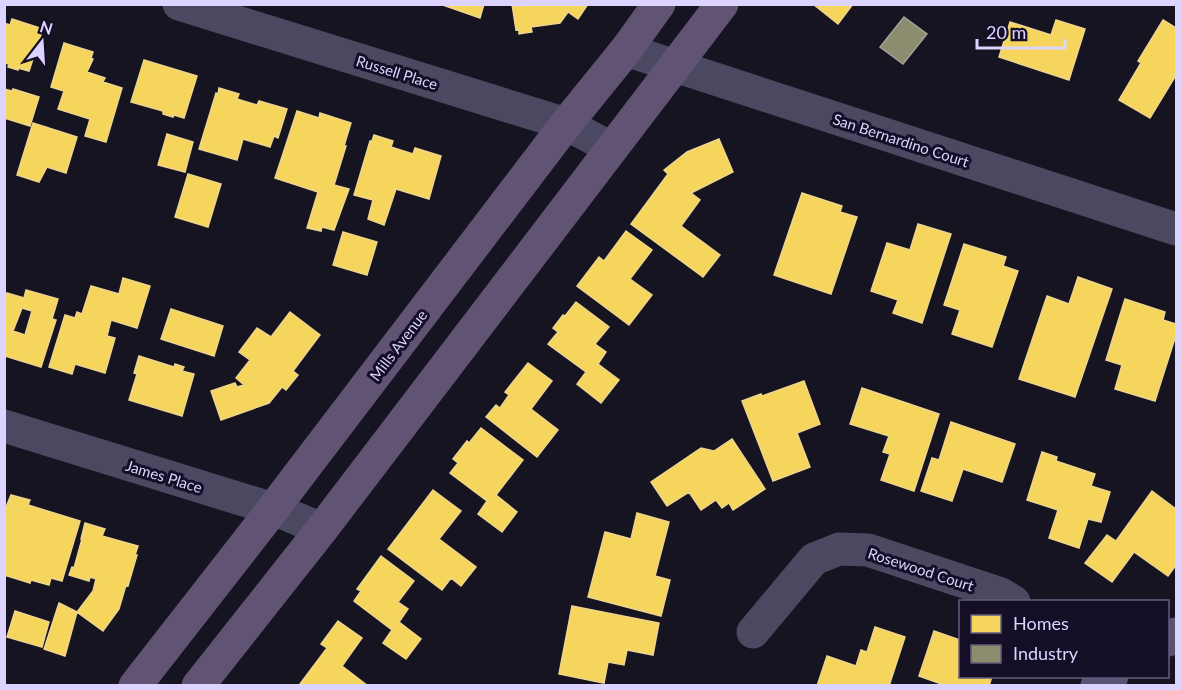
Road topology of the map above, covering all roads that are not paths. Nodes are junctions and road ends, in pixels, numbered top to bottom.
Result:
1 (179, 4) edge
2 (659, 4) edge
3 (722, 4) edge
4 (626, 50) junction
5 (675, 66) junction
6 (566, 124) junction
7 (611, 148) junction
8 (1174, 222) edge
9 (4, 426) edge
10 (273, 509) junction
11 (322, 529) junction
12 (1011, 600) edge
13 (753, 632) dead end
14 (135, 686) edge
15 (198, 686) edge

1 - 6 street, Russell Place
2 - 4 main road, Mills Avenue
3 - 5 main road
4 - 5 street, San Bernardino Court
4 - 6 main road, Mills Avenue
5 - 7 main road
5 - 8 street, San Bernardino Court
6 - 7 street, Russell Place
6 - 10 main road, Mills Avenue
7 - 11 main road
9 - 10 street, James Place
10 - 11 street, James Place
10 - 14 main road, Mills Avenue
11 - 15 main road
12 - 13 street, Rosewood Court

